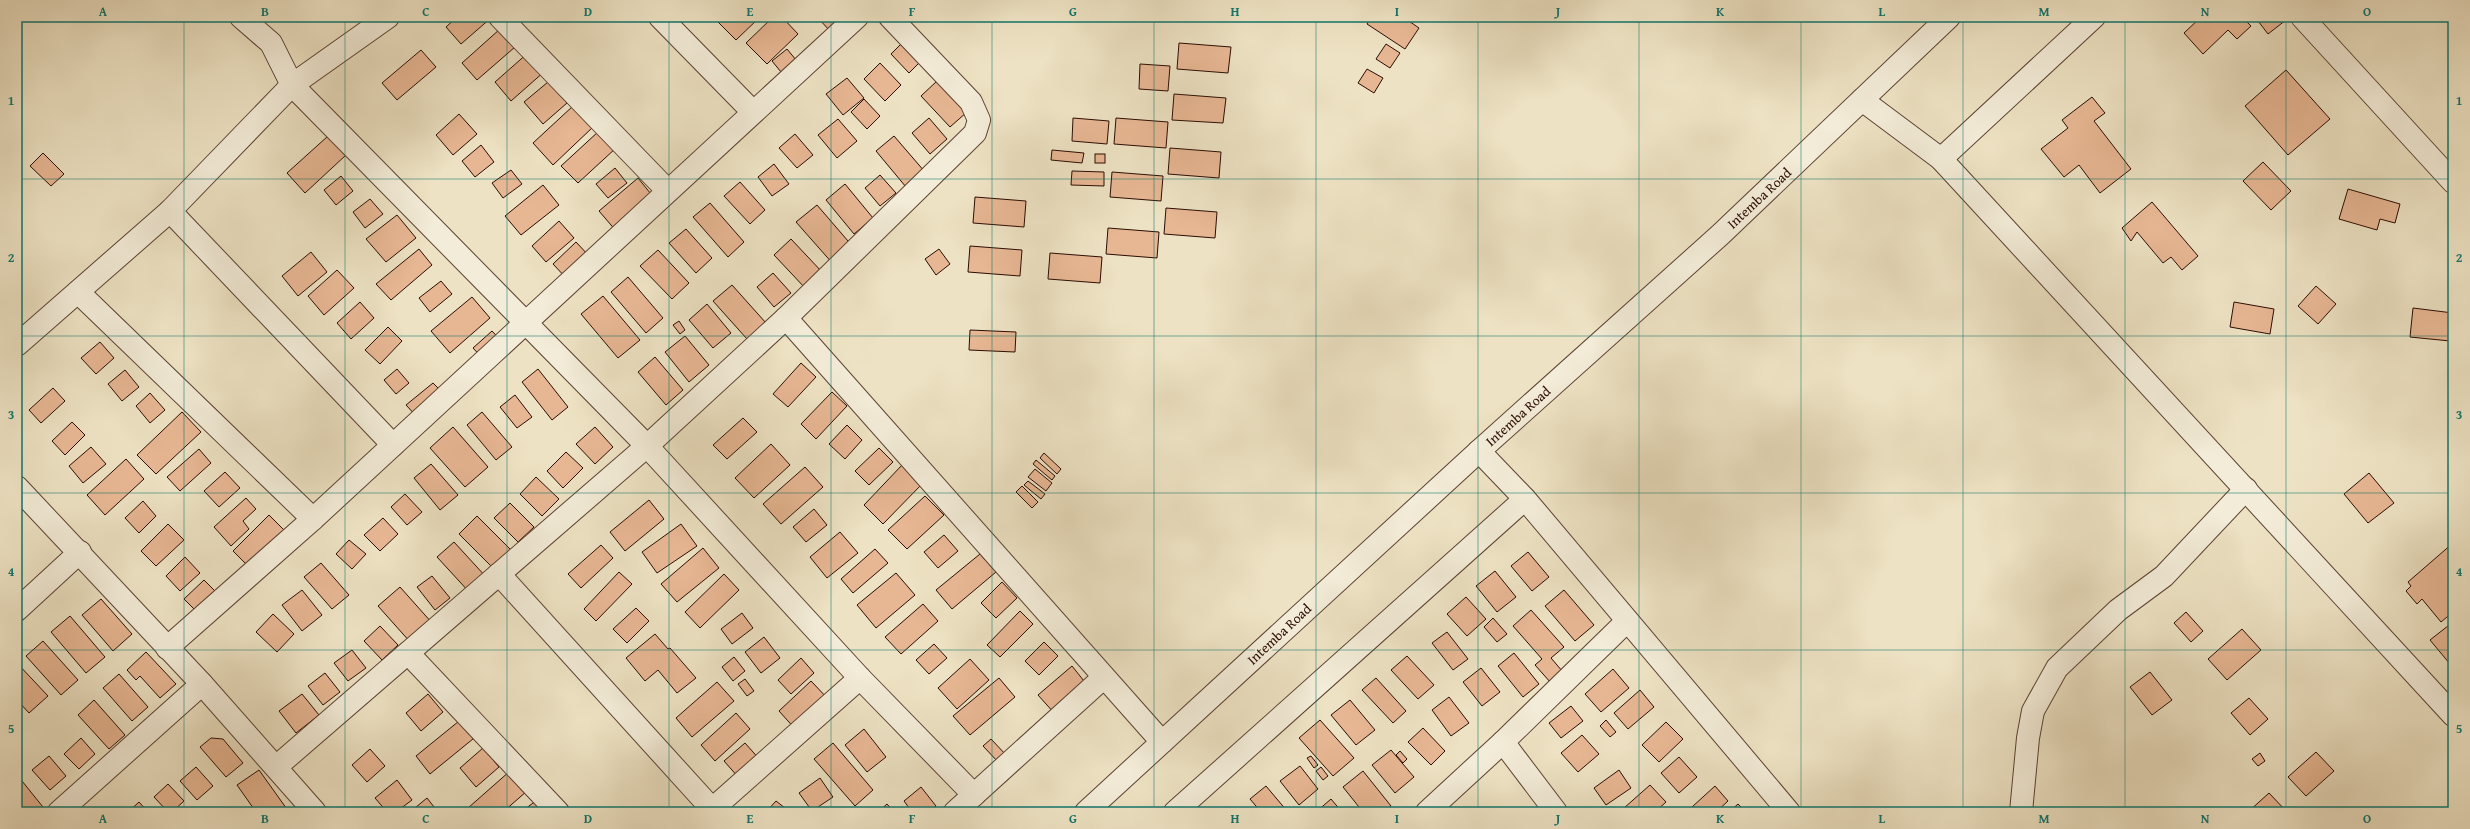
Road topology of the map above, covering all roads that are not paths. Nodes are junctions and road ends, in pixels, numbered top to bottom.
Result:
1 (241, 17) edge
2 (388, 17) edge
3 (500, 17) edge
4 (660, 17) edge
5 (856, 17) edge
6 (890, 17) edge
7 (1948, 17) edge
8 (2094, 17) edge
9 (2302, 17) edge
10 (292, 85) junction
11 (1862, 100) junction
12 (753, 112) junction
13 (1941, 159) junction
14 (2453, 182) edge
15 (667, 190) junction
16 (170, 211) junction
17 (78, 292) junction
18 (786, 318) junction
19 (527, 323) junction
20 (17, 345) edge
21 (393, 445) junction
22 (647, 446) junction
23 (1479, 451) junction
24 (17, 487) edge
25 (2246, 490) junction
26 (1525, 499) junction
27 (313, 520) junction
28 (80, 552) junction
29 (499, 574) junction
30 (17, 610) edge
31 (1627, 620) junction
32 (168, 648) junction
33 (408, 653) junction
34 (860, 678) junction
35 (1104, 678) junction
36 (202, 684) junction
37 (2453, 715) edge
38 (1162, 742) junction
39 (1503, 742) junction
40 (276, 767) junction
41 (974, 795) junction
42 (710, 810) edge
43 (312, 811) edge
44 (59, 812) edge
45 (558, 812) edge
46 (955, 812) edge
47 (1086, 812) edge
48 (1175, 812) edge
49 (1427, 812) edge
50 (1556, 812) edge
51 (1789, 812) edge
52 (2021, 812) edge

1 - 10 street
2 - 10 street
3 - 15 street
4 - 12 street
5 - 12 street
6 - 18 street
7 - 11 street, Intemba Road
8 - 13 street
9 - 14 street
10 - 16 street
10 - 19 street
11 - 13 street
11 - 23 street, Intemba Road
12 - 15 street
13 - 25 street
15 - 19 street
16 - 17 street
16 - 21 street
17 - 20 street
17 - 27 street
18 - 22 street
18 - 35 street
19 - 21 street
19 - 22 street
21 - 27 street
22 - 29 street
22 - 34 street
23 - 26 street
23 - 38 street, Intemba Road
24 - 28 street
25 - 37 street
25 - 52 street
26 - 31 street
26 - 48 street
27 - 32 street
28 - 30 street
28 - 32 street
29 - 33 street
29 - 42 street
31 - 39 street
31 - 51 street
32 - 36 street
33 - 40 street
33 - 45 street
34 - 41 street
34 - 42 street
35 - 38 street
35 - 41 street
36 - 40 street
36 - 44 street
38 - 47 street, Intemba Road
39 - 49 street
39 - 50 street
40 - 43 street
41 - 46 street

